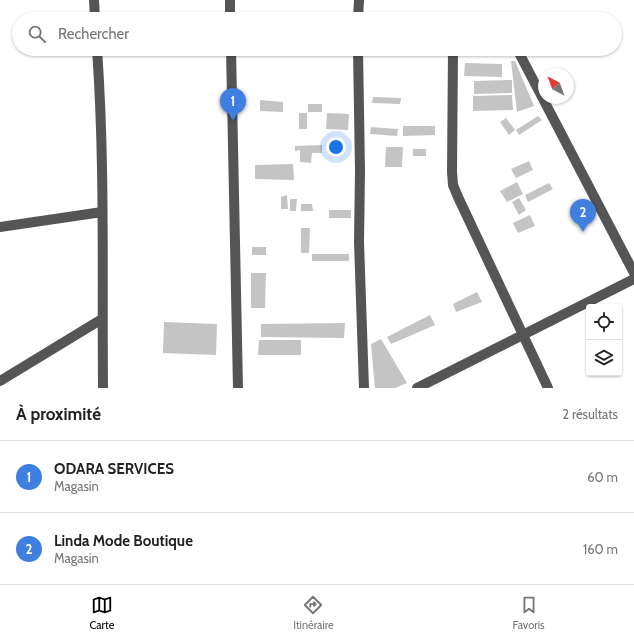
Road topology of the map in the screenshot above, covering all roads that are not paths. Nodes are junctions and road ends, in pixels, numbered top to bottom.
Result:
1 (94, 0) edge
2 (230, 0) edge
3 (358, 0) edge
4 (95, 12) edge
5 (230, 12) edge
6 (358, 12) edge
7 (97, 56) edge
8 (231, 56) edge
9 (358, 56) edge
10 (452, 56) edge
11 (520, 56) edge
12 (102, 212) junction
13 (0, 227) edge
14 (634, 273) edge
15 (634, 280) edge
16 (102, 319) junction
17 (522, 334) junction
18 (0, 381) edge
19 (103, 388) edge
20 (238, 388) edge
21 (364, 388) edge
22 (417, 388) edge
23 (548, 388) edge

1 - 4 street
2 - 5 street
3 - 6 street
7 - 12 street
8 - 20 street
9 - 21 street
10 - 17 street
11 - 14 street
12 - 13 street
12 - 16 street
15 - 17 street
16 - 18 street
16 - 19 street
17 - 22 street
17 - 23 street

